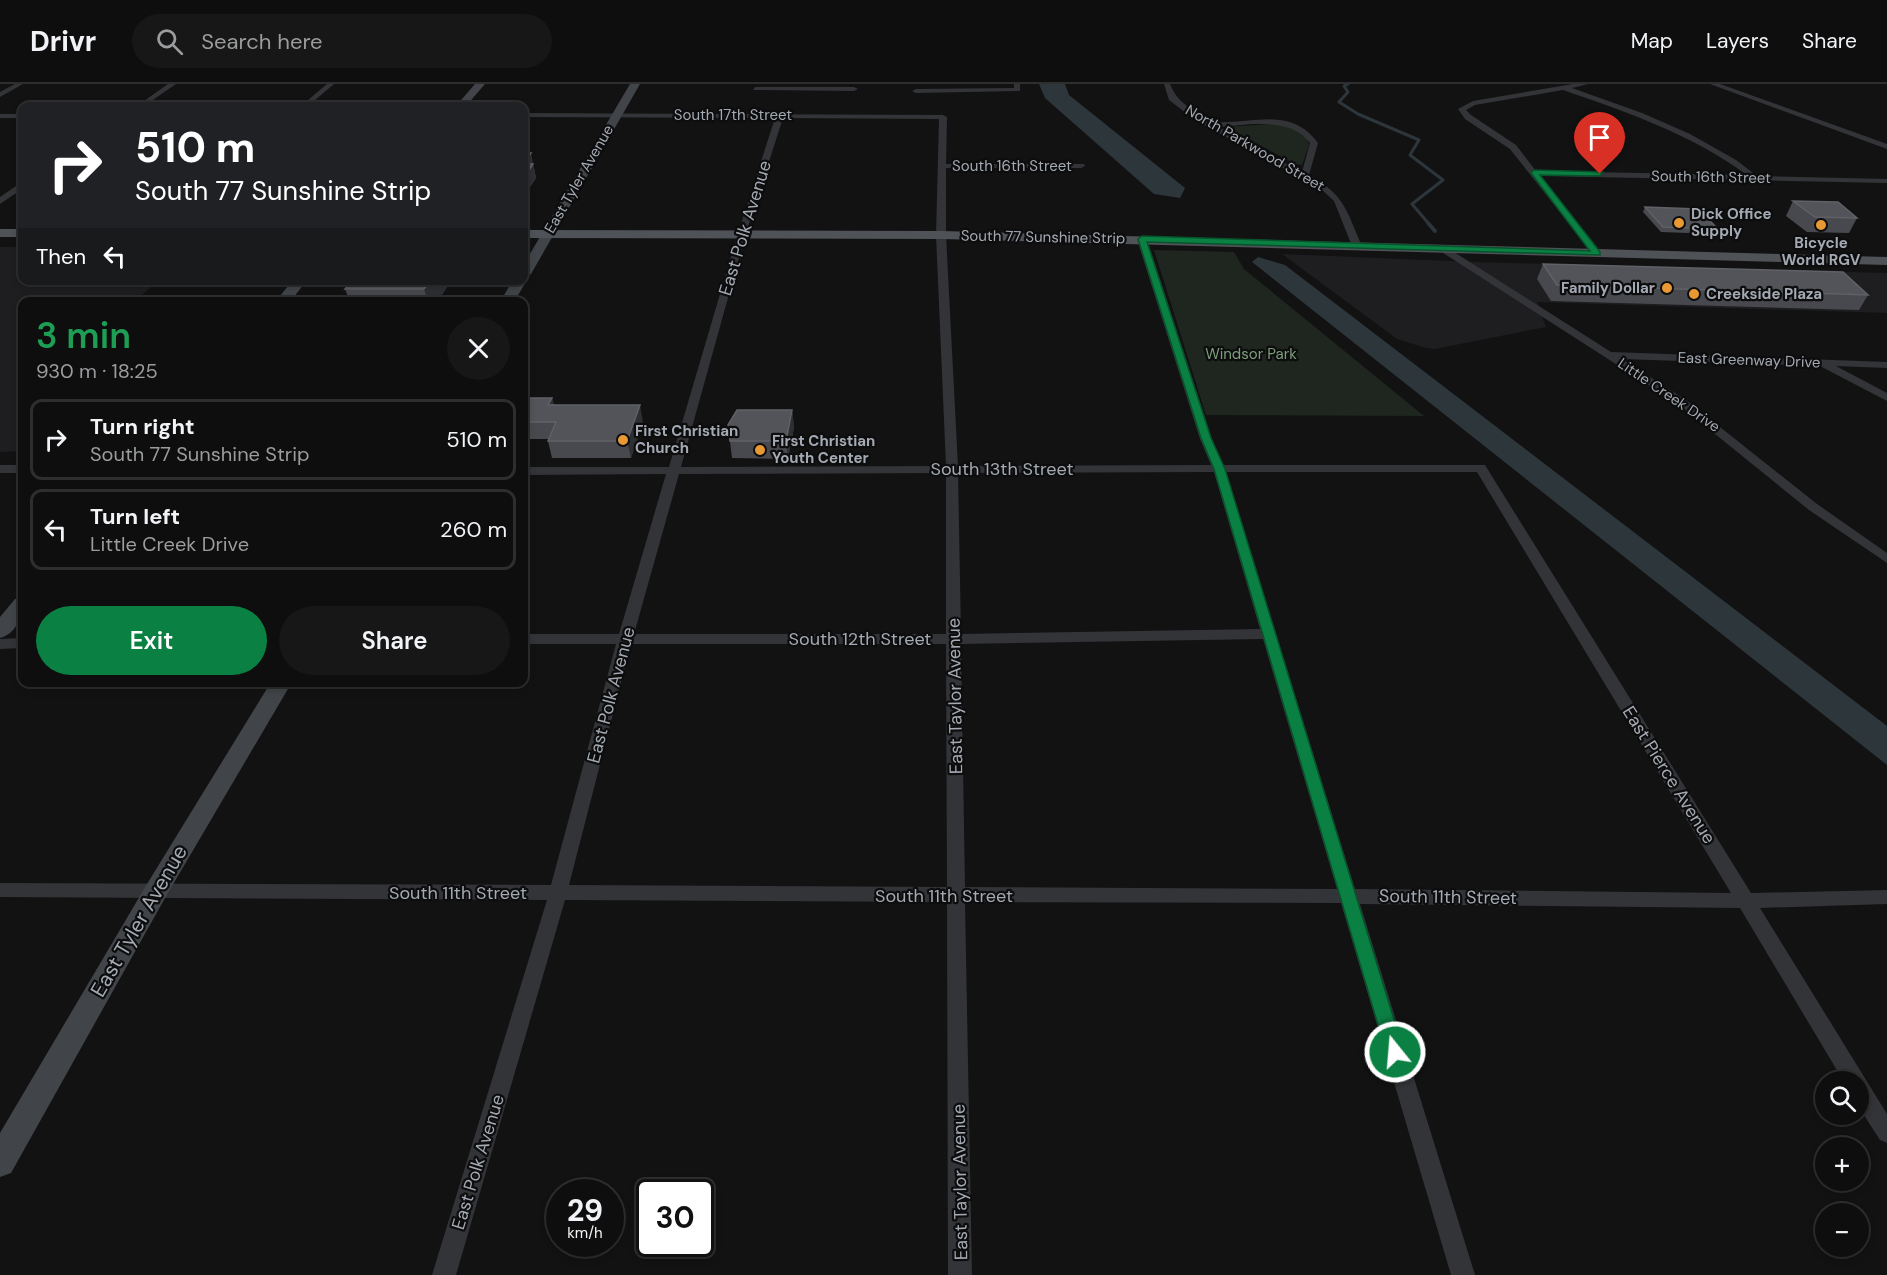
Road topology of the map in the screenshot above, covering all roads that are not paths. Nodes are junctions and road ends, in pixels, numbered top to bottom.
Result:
1 (20, 84) edge
2 (173, 84) edge
3 (331, 84) edge
4 (480, 84) edge
5 (635, 84) edge
6 (1017, 84) edge
7 (1167, 84) edge
8 (1177, 84) edge
9 (1555, 84) edge
10 (1585, 84) edge
11 (1713, 84) edge
12 (854, 86) edge
13 (1564, 88) junction
14 (755, 89) dead end
15 (0, 95) edge
16 (852, 98) dead end
17 (916, 100) edge
18 (146, 102) edge
19 (309, 102) edge
20 (464, 102) edge
21 (851, 107) dead end
22 (528, 115) edge
23 (616, 115) junction
24 (780, 115) junction
25 (0, 116) edge
26 (18, 116) edge
27 (849, 116) junction
28 (943, 117) joint
29 (1210, 125) junction
30 (1887, 147) edge
31 (943, 166) junction
32 (1081, 166) dead end
33 (1534, 173) junction
34 (1305, 175) junction
35 (1754, 177) junction
36 (1887, 181) edge
37 (18, 189) edge
38 (0, 201) edge
39 (0, 233) edge
40 (18, 233) edge
41 (742, 233) junction
42 (528, 234) edge
43 (548, 234) junction
44 (941, 235) junction
45 (1142, 239) junction
46 (1357, 246) junction
47 (1440, 247) junction
48 (1597, 253) junction
49 (1887, 261) edge
50 (528, 267) edge
51 (297, 285) edge
52 (286, 297) edge
53 (1610, 355) junction
54 (1822, 363) junction
55 (1887, 365) edge
56 (1887, 398) edge
57 (1481, 468) joint
58 (0, 469) edge
59 (18, 469) edge
60 (952, 469) junction
61 (1219, 469) junction
62 (674, 470) junction
63 (528, 471) edge
64 (1887, 559) edge
65 (18, 608) edge
66 (0, 630) edge
67 (1268, 634) junction
68 (528, 639) edge
69 (625, 639) junction
70 (954, 639) junction
71 (18, 643) edge
72 (0, 644) edge
73 (279, 687) edge
74 (0, 890) edge
75 (156, 891) junction
76 (558, 894) junction
77 (957, 896) junction
78 (1347, 896) junction
79 (1887, 897) edge
80 (1746, 901) junction
81 (1849, 1071) edge
82 (1869, 1104) edge
83 (1887, 1133) edge
84 (0, 1161) edge
85 (444, 1275) edge
86 (960, 1275) edge
87 (1463, 1275) edge

1 - 15 street
2 - 18 street
3 - 19 street
4 - 20 main road
5 - 23 main road, East Tyler Avenue
6 - 17 street
7 - 8 street
7 - 29 street, North Parkwood Street
9 - 13 street
10 - 13 street
11 - 30 street
12 - 14 street
12 - 16 street
13 - 33 street
13 - 35 street
17 - 27 street, South 17th Street
17 - 28 street, South 17th Street
21 - 27 street
22 - 23 street, South 17th Street
23 - 24 street, South 17th Street
23 - 43 main road, East Tyler Avenue
24 - 27 street, South 17th Street
24 - 41 street, East Polk Avenue
25 - 26 street
28 - 31 street, East Taylor Avenue
29 - 34 street, North Parkwood Street
29 - 34 street
31 - 32 street, South 16th Street
31 - 44 street, East Taylor Avenue
33 - 35 street, South 16th Street
33 - 48 street
34 - 46 street, North Parkwood Street
35 - 36 street, South 16th Street
37 - 38 street
39 - 40 main road
41 - 43 main road, South 77 Sunshine Strip
41 - 44 main road, South 77 Sunshine Strip
41 - 62 street, East Polk Avenue
42 - 43 main road, South 77 Sunshine Strip
43 - 50 main road, East Tyler Avenue
44 - 45 main road, South 77 Sunshine Strip
44 - 60 street, East Taylor Avenue
45 - 46 main road, South 77 Sunshine Strip
45 - 61 street
46 - 47 main road, South 77 Sunshine Strip
47 - 48 main road, South 77 Sunshine Strip
47 - 53 street, Little Creek Drive
48 - 49 main road, South 77 Sunshine Strip
51 - 52 main road
53 - 54 street, East Greenway Drive
53 - 64 street, Little Creek Drive
54 - 55 street, East Greenway Drive
54 - 56 street
57 - 61 street, South 13th Street
57 - 80 street, East Pierce Avenue
58 - 59 street
60 - 61 street, South 13th Street
60 - 62 street, South 13th Street
60 - 70 street, East Taylor Avenue
61 - 67 street
62 - 63 street, South 13th Street
62 - 69 street, East Polk Avenue
65 - 66 main road
67 - 70 street, South 12th Street
67 - 78 street
68 - 69 street, South 12th Street
69 - 70 street, South 12th Street
69 - 76 street, East Polk Avenue
70 - 77 street, East Taylor Avenue
71 - 72 street
73 - 75 main road, East Tyler Avenue
74 - 75 street, South 11th Street
75 - 76 street, South 11th Street
75 - 84 main road, East Tyler Avenue
76 - 77 street, South 11th Street
76 - 85 street, East Polk Avenue
77 - 78 street, South 11th Street
77 - 86 street, East Taylor Avenue
78 - 80 street, South 11th Street
78 - 87 street
79 - 80 street, South 11th Street
80 - 81 street, East Pierce Avenue
82 - 83 street

